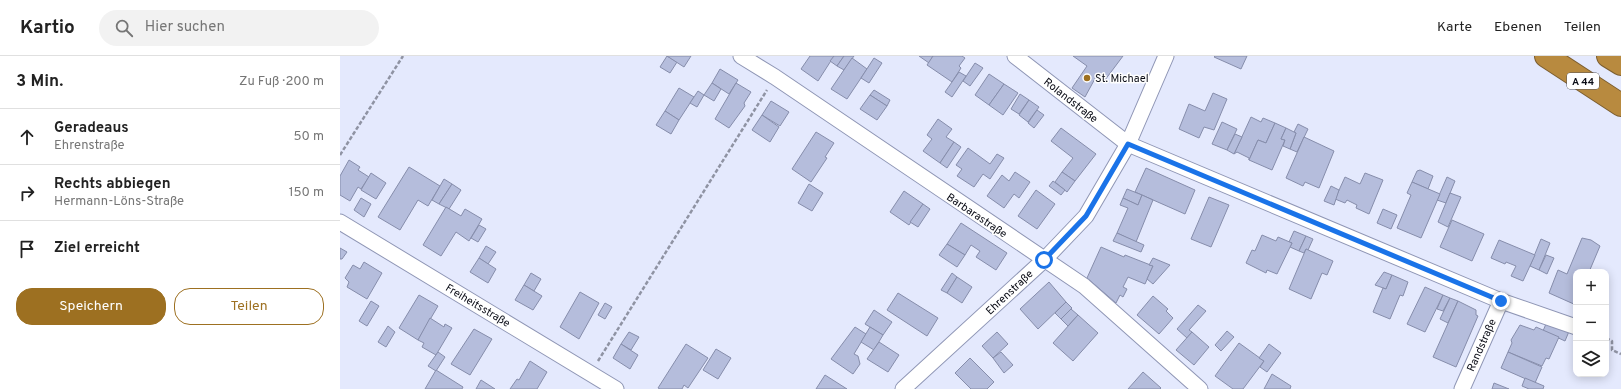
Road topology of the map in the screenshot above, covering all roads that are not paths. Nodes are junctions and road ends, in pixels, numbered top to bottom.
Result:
1 (741, 56) edge
2 (1015, 56) edge
3 (1166, 56) edge
4 (1546, 56) edge
5 (1608, 56) edge
6 (1621, 64) edge
7 (1621, 105) edge
8 (1128, 144) junction
9 (340, 222) edge
10 (1044, 260) junction
11 (1501, 301) junction
12 (1573, 326) edge
13 (1183, 384) edge
14 (616, 389) edge
15 (903, 389) edge
16 (1200, 389) edge
17 (1462, 389) edge

1 - 10 street, Barbarastraße
2 - 8 street, Rolandstraße
3 - 8 street, Ehrenstraße
4 - 7 highway, A 44
5 - 6 highway
8 - 10 street, Ehrenstraße
8 - 11 street, Rolandstraße
9 - 14 street, Freiheitsstraße
10 - 13 street, Barbarastraße
10 - 15 street, Ehrenstraße
11 - 12 street, Rolandstraße
11 - 17 street, Randstraße
13 - 16 street, Barbarastraße

